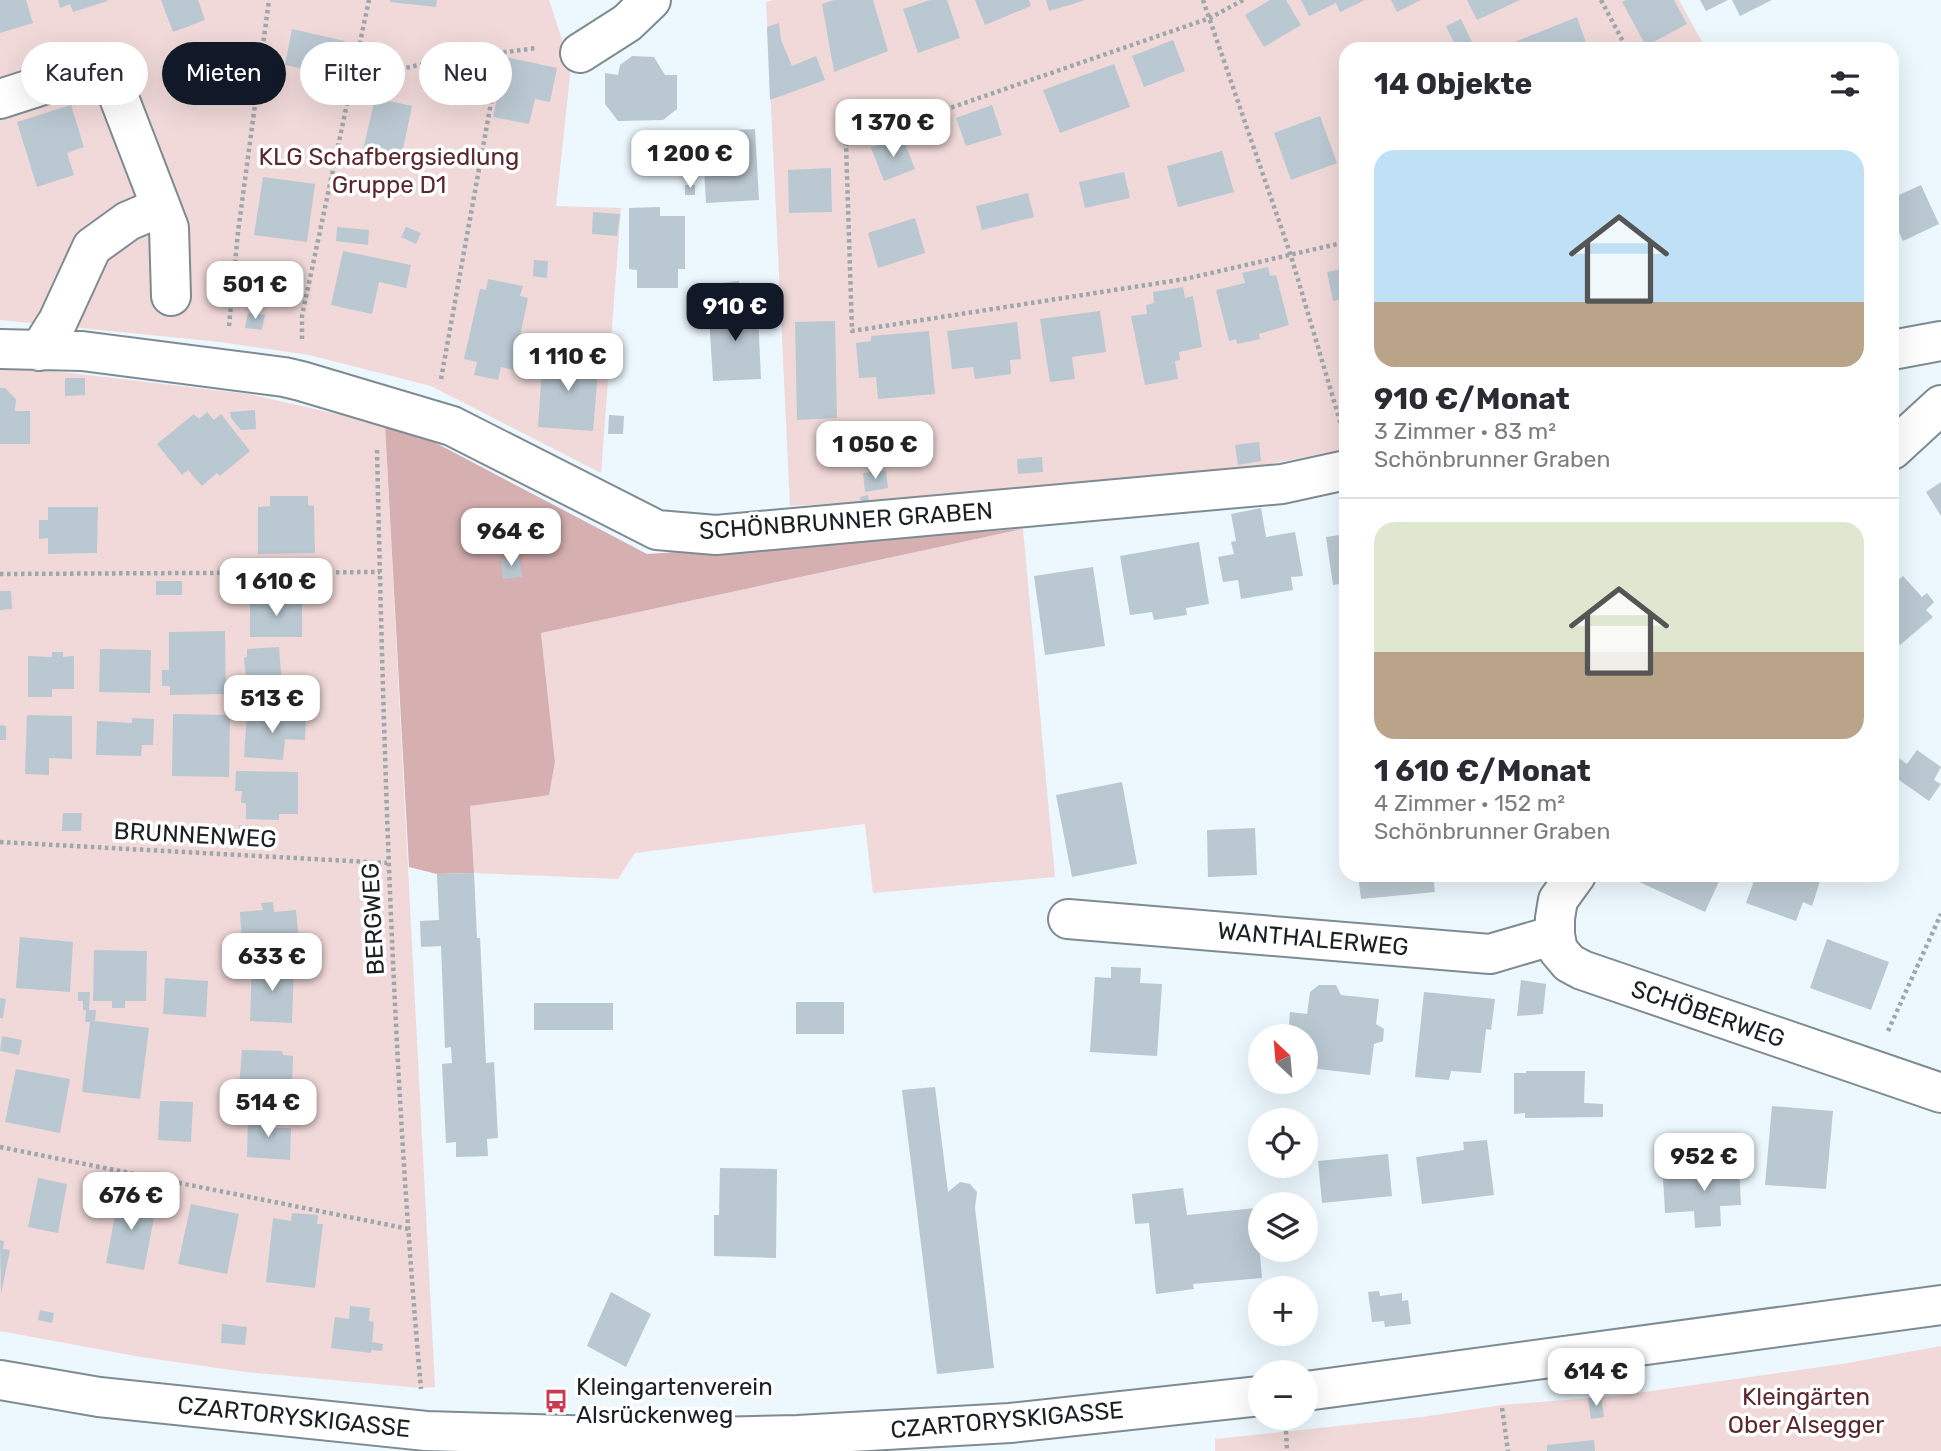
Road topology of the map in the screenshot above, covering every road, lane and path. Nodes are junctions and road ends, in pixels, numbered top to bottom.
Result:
1 (269, 0) edge
2 (369, 0) edge
3 (651, 0) edge
4 (1203, 0) edge
5 (1243, 0) edge
6 (1601, 0) edge
7 (1210, 18) junction
8 (360, 42) edge
9 (1623, 42) edge
10 (512, 52) edge
11 (580, 53) joint
12 (0, 99) edge
13 (347, 105) edge
14 (491, 105) edge
15 (161, 207) junction
16 (1339, 244) edge
17 (1290, 256) junction
18 (172, 296) dead end
19 (1941, 341) edge
20 (1899, 348) edge
21 (0, 349) edge
22 (39, 351) junction
23 (229, 369) junction
24 (301, 381) junction
25 (376, 403) junction
26 (1941, 405) edge
27 (1339, 418) edge
28 (433, 420) junction
29 (1899, 444) edge
30 (1339, 472) edge
31 (380, 572) junction
32 (0, 575) edge
33 (0, 842) edge
34 (387, 863) junction
35 (1571, 882) edge
36 (1941, 914) edge
37 (1068, 919) dead end
38 (1555, 934) junction
39 (1869, 1070) junction
40 (1941, 1093) edge
41 (0, 1147) edge
42 (409, 1229) junction
43 (1941, 1305) edge
44 (0, 1380) edge
45 (1318, 1397) edge
46 (1248, 1405) edge
47 (1286, 1430) edge
48 (427, 1441) edge
49 (1287, 1451) edge

1 - 23 path
2 - 8 path
3 - 11 street
4 - 7 path
5 - 7 path
6 - 9 path
7 - 17 path
7 - 17 path
10 - 11 path
12 - 15 street
13 - 24 path
14 - 28 path
15 - 18 street
15 - 22 street
16 - 17 path
17 - 27 path
19 - 20 street
21 - 22 street, SCHÖNBRUNNER GRABEN
22 - 23 street, SCHÖNBRUNNER GRABEN
23 - 24 street, SCHÖNBRUNNER GRABEN
24 - 25 street, SCHÖNBRUNNER GRABEN
25 - 28 street, SCHÖNBRUNNER GRABEN
25 - 31 path, BERGWEG
26 - 29 street
28 - 30 street, SCHÖNBRUNNER GRABEN
31 - 32 path
31 - 34 path, BERGWEG
33 - 34 path, BRUNNENWEG
34 - 42 path, BERGWEG
35 - 38 street
36 - 39 path
37 - 38 street, WANTHALERWEG
38 - 39 street, SCHÖBERWEG
39 - 40 street, SCHÖBERWEG
41 - 42 path
42 - 48 path, BERGWEG
43 - 45 street, CZARTORYSKIGASSE
44 - 48 street, CZARTORYSKIGASSE
46 - 48 street, CZARTORYSKIGASSE
47 - 49 path

